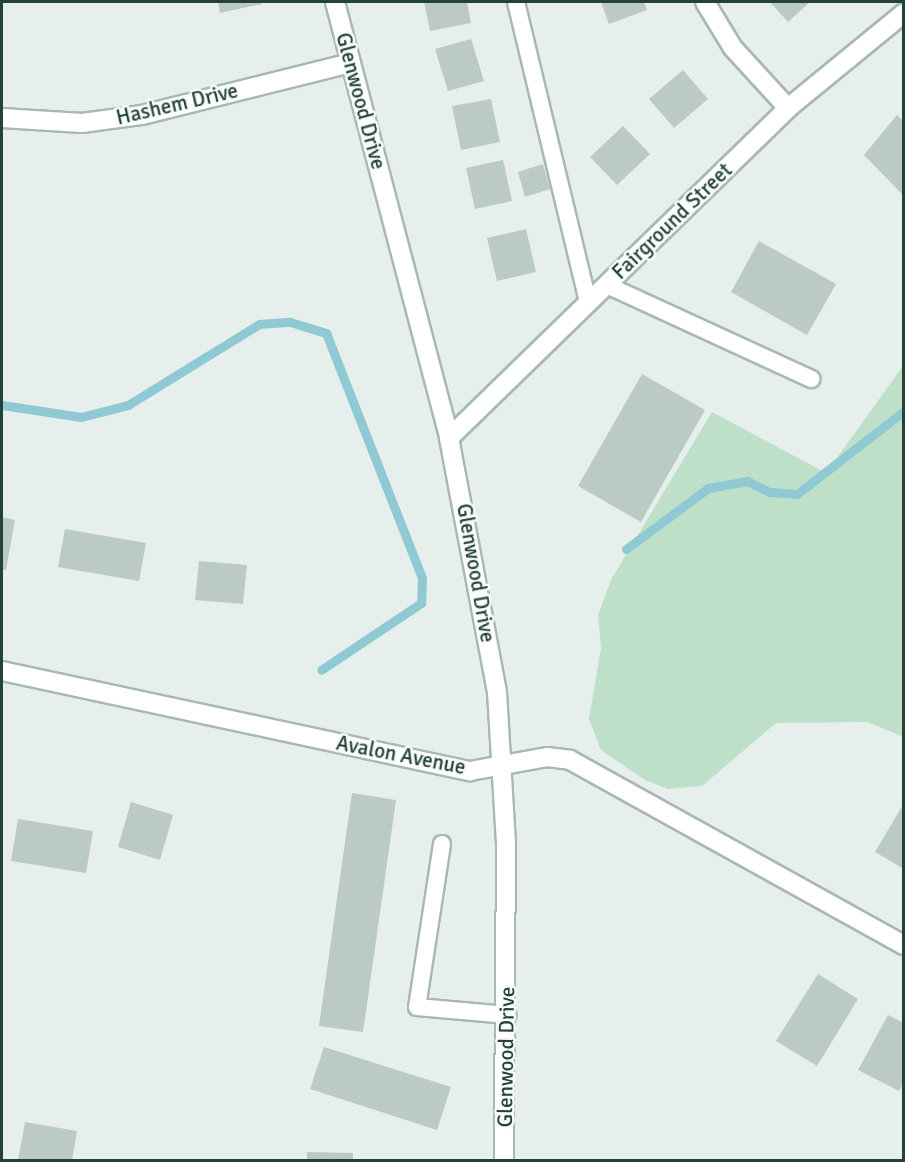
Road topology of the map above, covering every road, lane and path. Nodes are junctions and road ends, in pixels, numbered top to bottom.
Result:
1 (335, 2) edge
2 (516, 2) edge
3 (705, 2) edge
4 (903, 13) edge
5 (350, 63) junction
6 (788, 108) junction
7 (2, 118) edge
8 (607, 285) junction
9 (588, 303) junction
10 (811, 379) dead end
11 (449, 438) junction
12 (2, 671) edge
13 (502, 767) junction
14 (442, 844) dead end
15 (903, 945) edge
16 (508, 1016) junction
17 (504, 1161) edge

1 - 5 street, Glenwood Drive
2 - 9 lane
3 - 6 street
4 - 6 street, Fairground Street
5 - 7 street, Hashem Drive
5 - 11 street, Glenwood Drive
6 - 8 street, Fairground Street
8 - 9 street, Fairground Street
8 - 10 lane
9 - 11 street, Fairground Street
11 - 13 street, Glenwood Drive
12 - 13 street, Avalon Avenue
13 - 15 street, Avalon Avenue
13 - 16 street, Glenwood Drive
14 - 16 lane
16 - 17 street, Glenwood Drive

